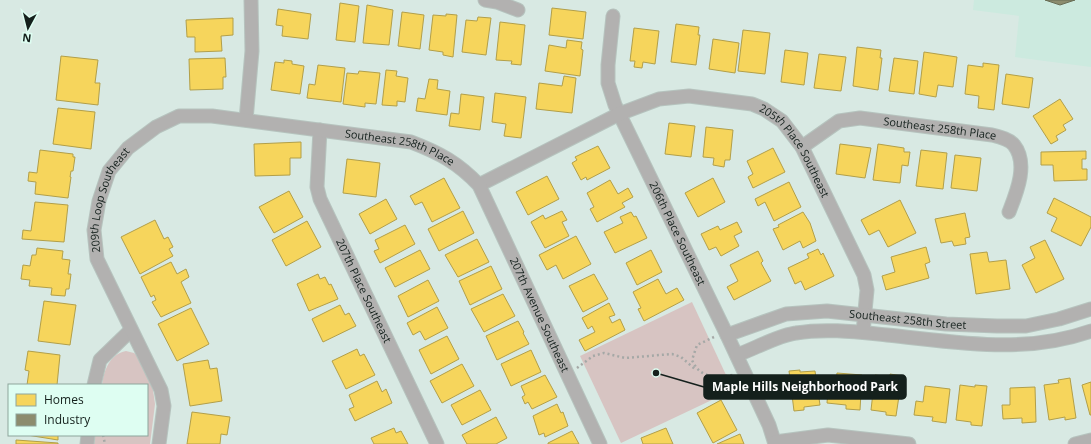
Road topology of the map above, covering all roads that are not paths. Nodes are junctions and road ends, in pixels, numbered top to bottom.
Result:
1 (251, 0) edge
2 (485, 0) edge
3 (518, 10) dead end
4 (613, 16) dead end
5 (619, 114) junction
6 (246, 120) junction
7 (156, 127) joint
8 (320, 130) junction
9 (802, 147) junction
10 (479, 185) junction
11 (1009, 212) dead end
12 (1091, 309) edge
13 (866, 315) junction
14 (132, 330) junction
15 (1091, 331) edge
16 (863, 332) junction
17 (727, 334) junction
18 (737, 355) junction
19 (94, 384) edge
20 (1091, 440) edge
21 (775, 443) edge
22 (159, 444) edge
23 (437, 444) edge
24 (600, 444) edge
25 (909, 444) edge
26 (1075, 444) edge

1 - 6 street
2 - 3 street
4 - 5 street, 206th Place Southeast
5 - 9 street, 205th Place Southeast
5 - 10 street
5 - 17 street, 206th Place Southeast
6 - 7 street, Southeast 258th Place
6 - 8 street, Southeast 258th Place
7 - 14 street, 209th Loop Southeast
8 - 10 street, Southeast 258th Place
8 - 23 street, 207th Place Southeast
9 - 11 street, Southeast 258th Place
9 - 13 street, 205th Place Southeast
10 - 24 street, 207th Avenue Southeast
12 - 13 street, Southeast 258th Street
13 - 16 street, 205th Place Southeast
13 - 17 street, Southeast 258th Street
14 - 19 street
14 - 22 street, 209th Loop Southeast
15 - 16 street, Southeast 258th Street
16 - 18 street, Southeast 258th Street
17 - 18 street, 206th Place Southeast
18 - 21 street, 206th Place Southeast
20 - 26 street
21 - 25 street

